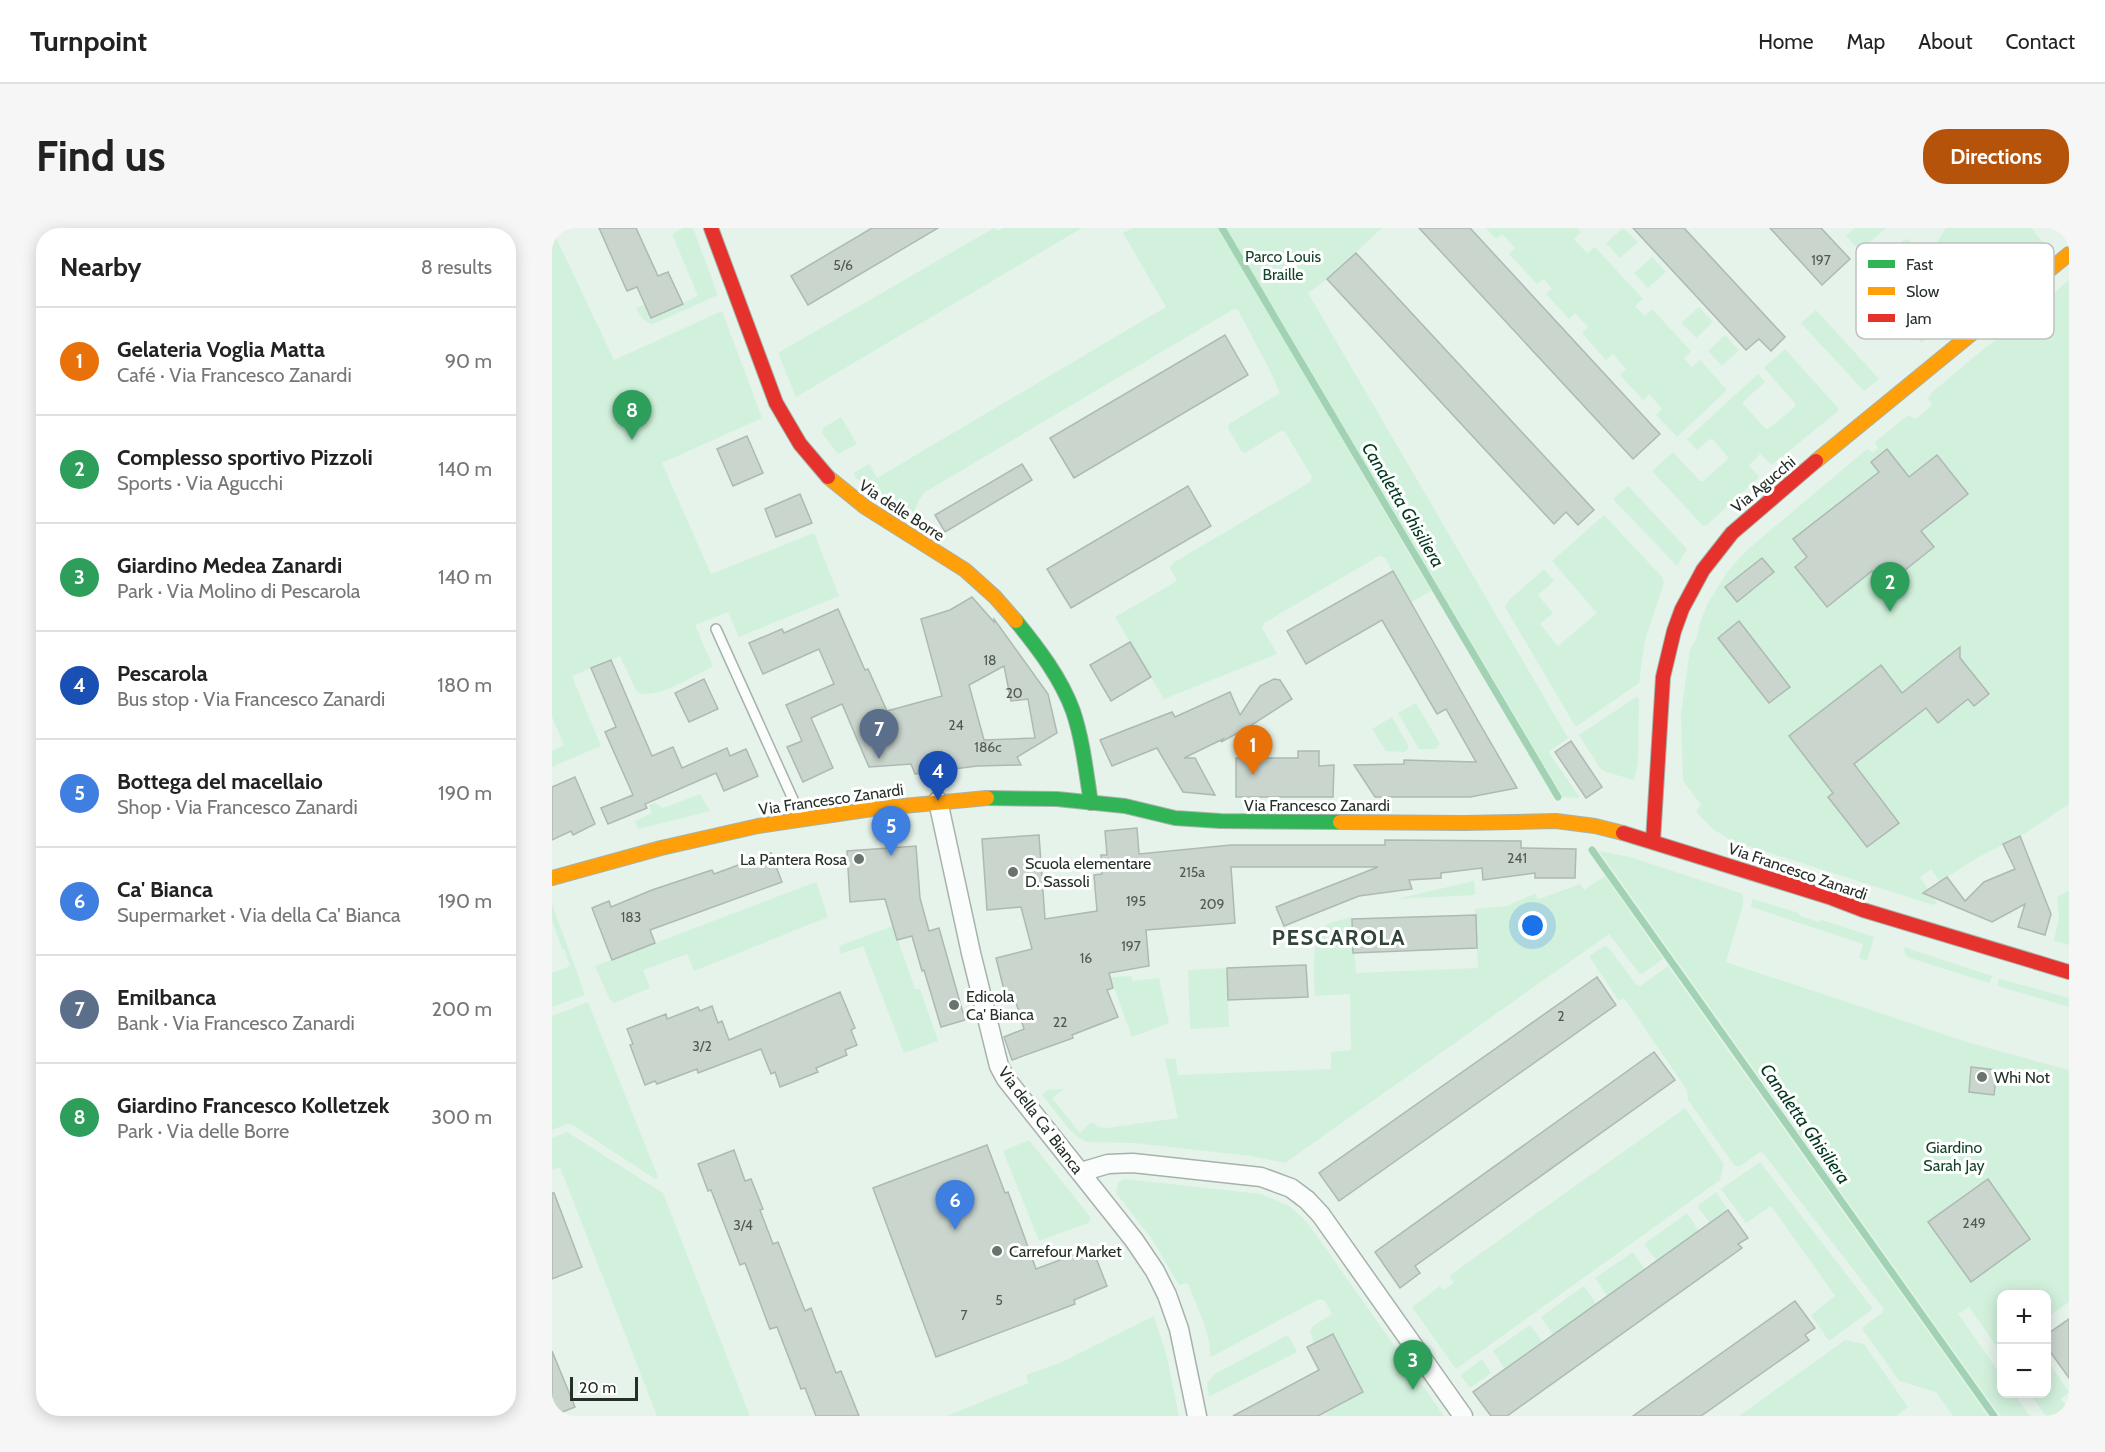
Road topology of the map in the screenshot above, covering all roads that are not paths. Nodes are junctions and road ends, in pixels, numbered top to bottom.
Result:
1 (711, 228) edge
2 (2069, 254) edge
3 (2054, 266) edge
4 (1966, 339) edge
5 (716, 629) dead end
6 (938, 801) junction
7 (1091, 803) junction
8 (802, 819) junction
9 (1653, 841) junction
10 (552, 878) edge
11 (2069, 972) edge
12 (1081, 1172) junction
13 (1197, 1416) edge
14 (1463, 1416) edge

1 - 7 main road, Via delle Borre
2 - 3 main road, Via Agucchi
4 - 9 main road, Via Agucchi
5 - 8 lane
6 - 7 main road, Via Francesco Zanardi
6 - 8 main road, Via Francesco Zanardi
6 - 12 street, Via della Ca' Bianca
7 - 9 main road, Via Francesco Zanardi
8 - 10 main road, Via Francesco Zanardi
9 - 11 main road, Via Francesco Zanardi
12 - 13 street, Via della Ca' Bianca
12 - 14 street

